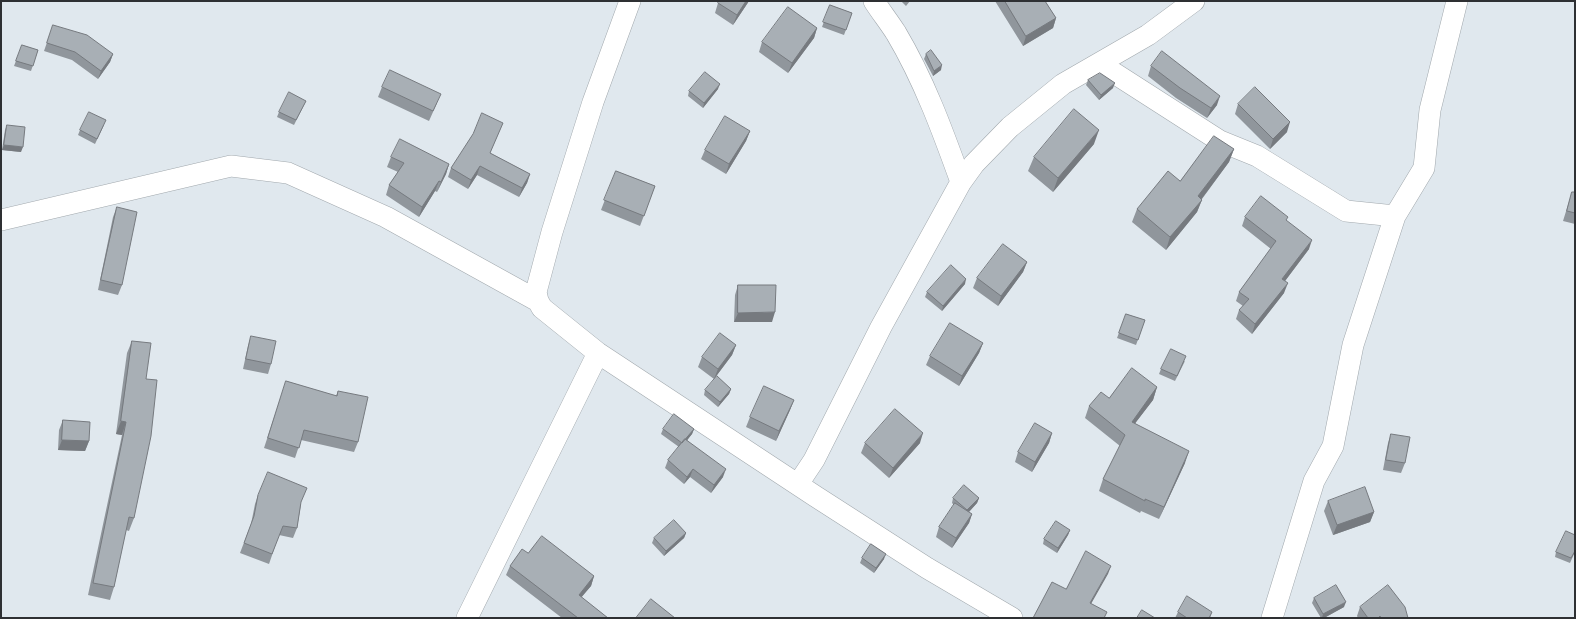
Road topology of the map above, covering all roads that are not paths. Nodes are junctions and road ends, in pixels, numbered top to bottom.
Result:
1 (630, 1) edge
2 (874, 1) edge
3 (1194, 1) edge
4 (1457, 1) edge
5 (1100, 64) junction
6 (961, 182) junction
7 (1395, 216) junction
8 (1, 220) edge
9 (538, 301) junction
10 (598, 353) junction
11 (798, 484) junction
12 (466, 618) edge
13 (1012, 618) edge
14 (1272, 618) edge

1 - 9 street
2 - 6 street
3 - 5 street
4 - 7 street
5 - 6 street
5 - 7 street
6 - 11 street
7 - 14 street
8 - 9 street
9 - 10 street
10 - 11 street
10 - 12 street
11 - 13 street

